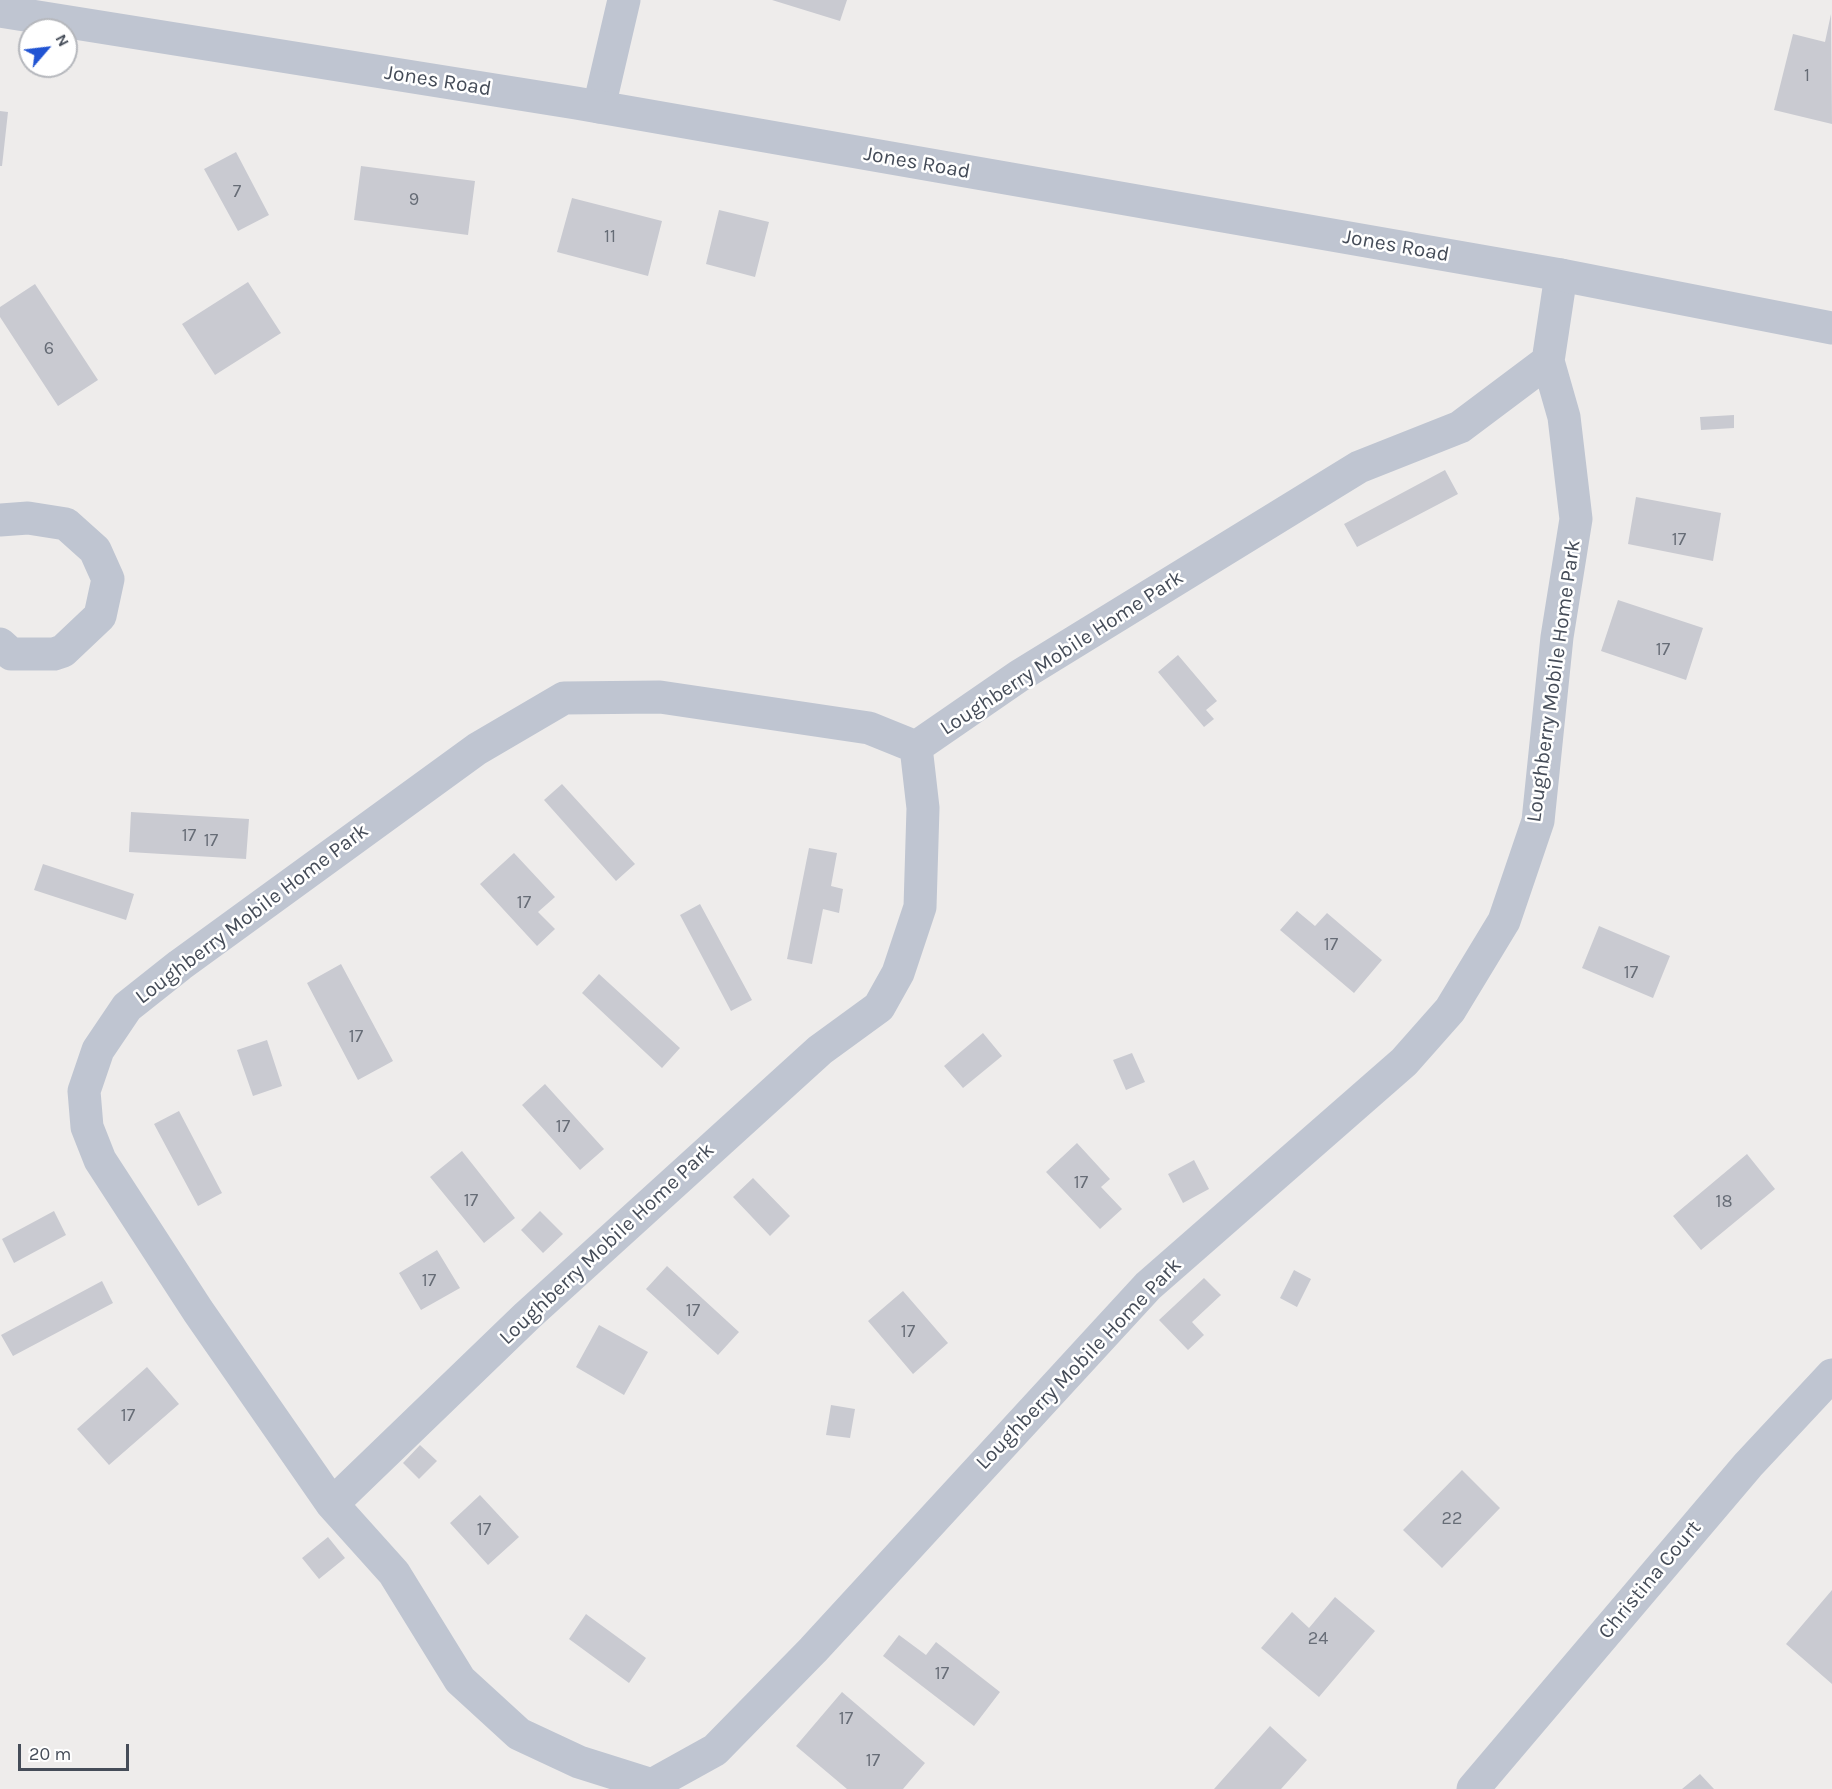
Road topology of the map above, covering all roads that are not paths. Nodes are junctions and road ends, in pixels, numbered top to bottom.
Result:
1 (624, 0) edge
2 (0, 11) edge
3 (599, 107) junction
4 (1561, 275) junction
5 (1832, 328) edge
6 (1548, 361) junction
7 (0, 520) edge
8 (0, 644) edge
9 (916, 747) junction
10 (1832, 1375) edge
11 (332, 1504) junction
12 (1473, 1789) edge

1 - 3 street
2 - 3 street, Jones Road
3 - 4 street, Jones Road
4 - 5 street, Jones Road
4 - 6 street, Loughberry Mobile Home Park
6 - 9 street, Loughberry Mobile Home Park
6 - 11 street, Loughberry Mobile Home Park
7 - 8 street
9 - 11 street, Loughberry Mobile Home Park
9 - 11 street, Loughberry Mobile Home Park
10 - 12 street, Christina Court

